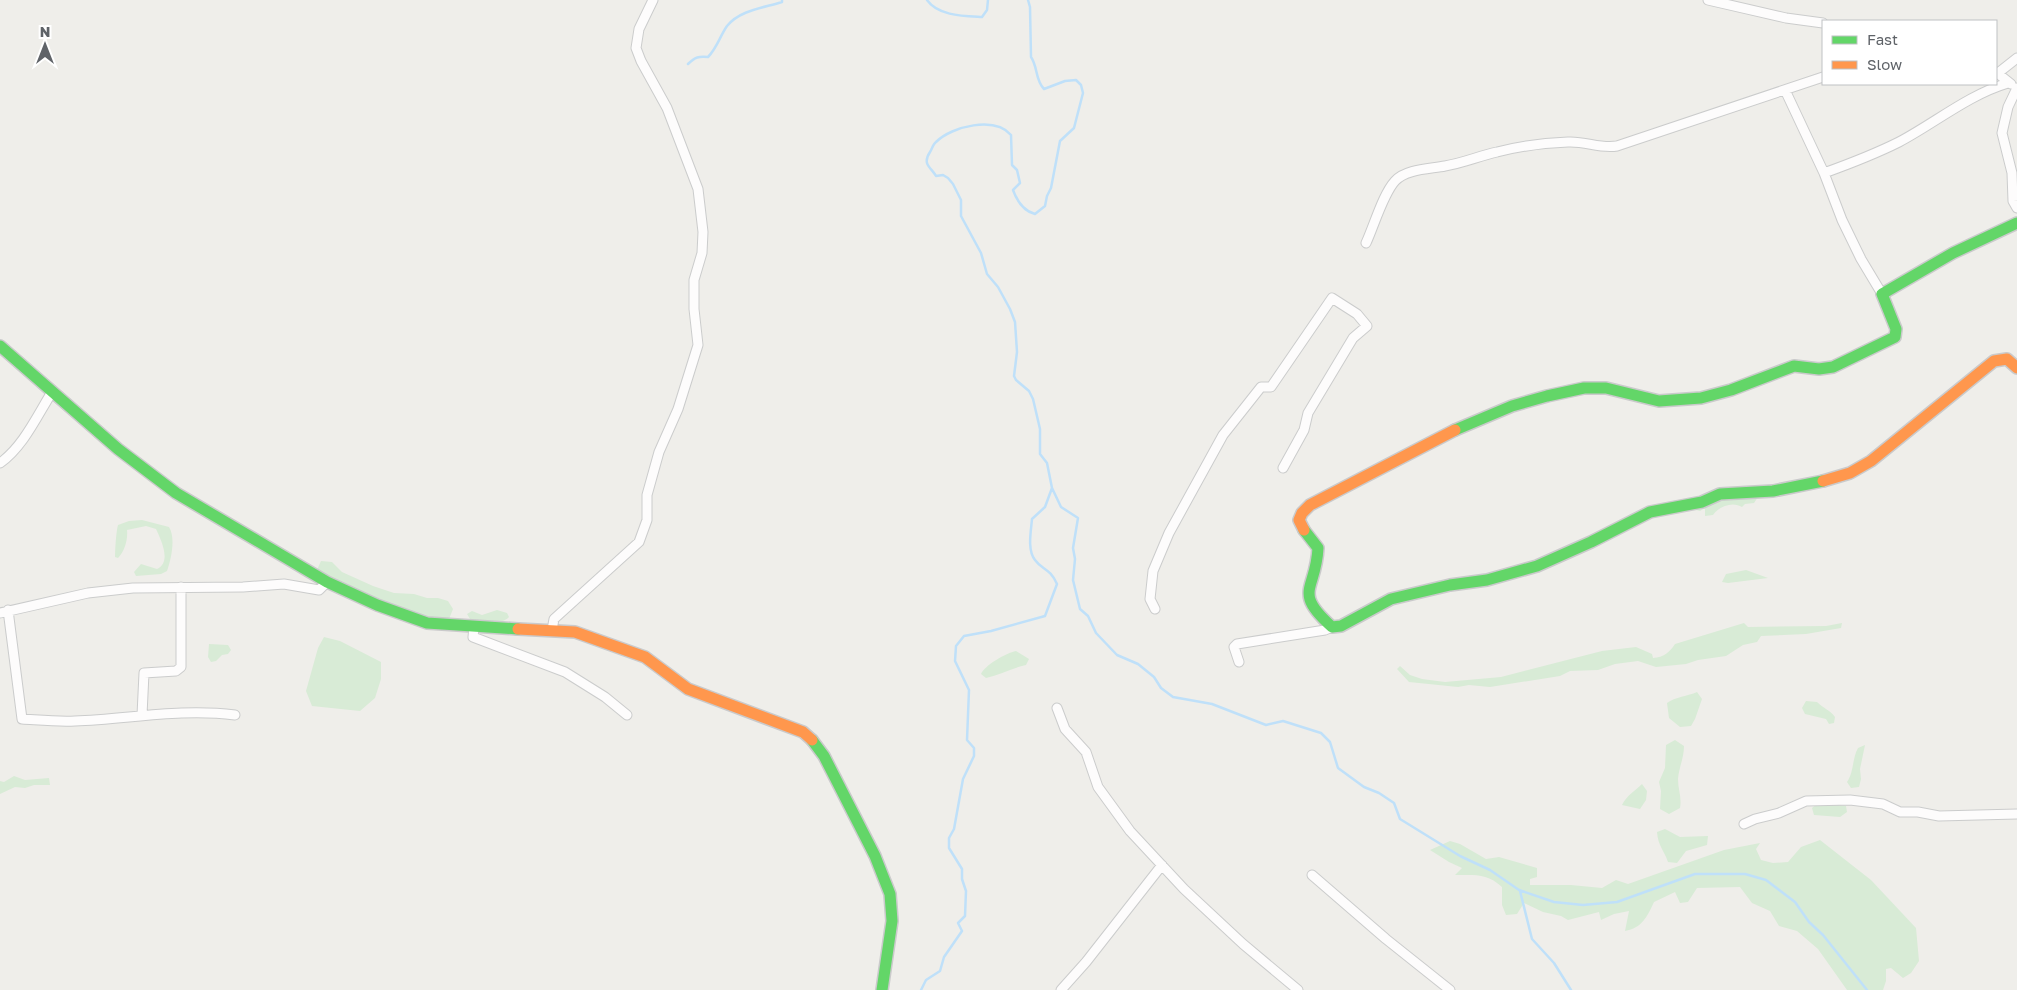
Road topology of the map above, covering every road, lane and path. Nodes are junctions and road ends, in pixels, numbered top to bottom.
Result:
1 (653, 0) edge
2 (1708, 0) edge
3 (1822, 23) edge
4 (2017, 58) edge
5 (1997, 72) edge
6 (1822, 77) edge
7 (2014, 86) edge
8 (1786, 90) junction
9 (1824, 173) junction
10 (2014, 173) edge
11 (2017, 208) edge
12 (2017, 223) edge
13 (1366, 243) dead end
14 (1882, 294) junction
15 (0, 346) edge
16 (2017, 368) edge
17 (52, 392) junction
18 (0, 464) edge
19 (1283, 468) dead end
20 (327, 582) junction
21 (182, 587) junction
22 (1155, 609) dead end
23 (4, 611) edge
24 (474, 627) junction
25 (1332, 627) junction
26 (552, 630) junction
27 (1239, 662) dead end
28 (1057, 708) dead end
29 (142, 715) junction
30 (235, 715) dead end
31 (627, 715) dead end
32 (2017, 814) edge
33 (1744, 824) dead end
34 (1162, 865) junction
35 (1312, 875) dead end
36 (882, 990) edge
37 (1061, 990) edge
38 (1298, 990) edge
39 (1450, 990) edge

1 - 26 street
2 - 3 street
4 - 5 street
5 - 7 street
6 - 8 street
7 - 9 street
7 - 10 street
8 - 9 street
8 - 13 street
9 - 14 street
10 - 11 street
12 - 14 street
14 - 25 street
15 - 17 street
16 - 25 street
17 - 18 street
17 - 20 street
19 - 22 street
20 - 21 street
20 - 24 street
21 - 23 street
21 - 29 street
23 - 29 street
24 - 26 street
24 - 31 street
25 - 27 street
26 - 36 street
28 - 34 street
29 - 30 street
32 - 33 street
34 - 37 street
34 - 38 street
35 - 39 street

